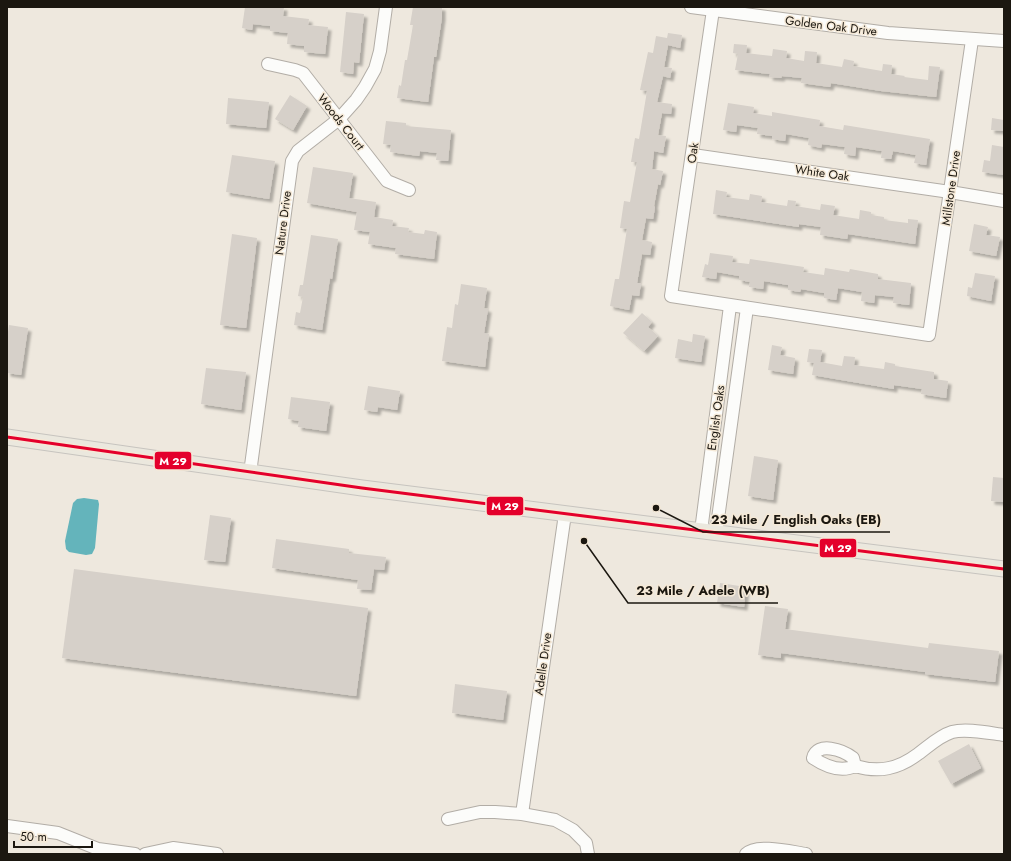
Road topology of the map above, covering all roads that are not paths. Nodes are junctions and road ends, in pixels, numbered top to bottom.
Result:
1 (386, 7) edge
2 (691, 7) edge
3 (713, 10) junction
4 (972, 40) junction
5 (1004, 41) edge
6 (268, 64) dead end
7 (339, 119) junction
8 (693, 155) junction
9 (409, 190) dead end
10 (950, 192) junction
11 (1004, 201) edge
12 (730, 306) junction
13 (747, 308) junction
14 (7, 437) edge
15 (250, 473) junction
16 (565, 514) junction
17 (701, 531) junction
18 (716, 533) junction
19 (1004, 569) edge
20 (1004, 735) edge
21 (855, 766) junction
22 (522, 814) junction
23 (448, 819) dead end
24 (7, 826) edge
25 (747, 853) edge
26 (135, 854) edge
27 (145, 854) edge
28 (217, 854) edge
29 (588, 854) edge
30 (806, 854) edge

1 - 7 street, Nature Drive
2 - 3 street, Golden Oak Drive
3 - 4 street, Golden Oak Drive
3 - 8 street, Oak
4 - 5 street, Golden Oak Drive
4 - 10 street, Millstone Drive
6 - 7 street, Woods Court
7 - 9 street, Woods Court
7 - 15 street, Nature Drive
8 - 10 street, White Oak
8 - 12 street, Oak
10 - 11 street, White Oak
10 - 13 street, Millstone Drive
12 - 13 street
12 - 17 street, English Oaks
13 - 18 street, English Oaks
14 - 15 main road
15 - 16 main road
16 - 17 main road
16 - 22 street, Adelle Drive
17 - 18 main road
18 - 19 main road
20 - 21 street
21 - 21 street
22 - 23 street
22 - 29 street
24 - 26 street
25 - 30 street
27 - 28 street

